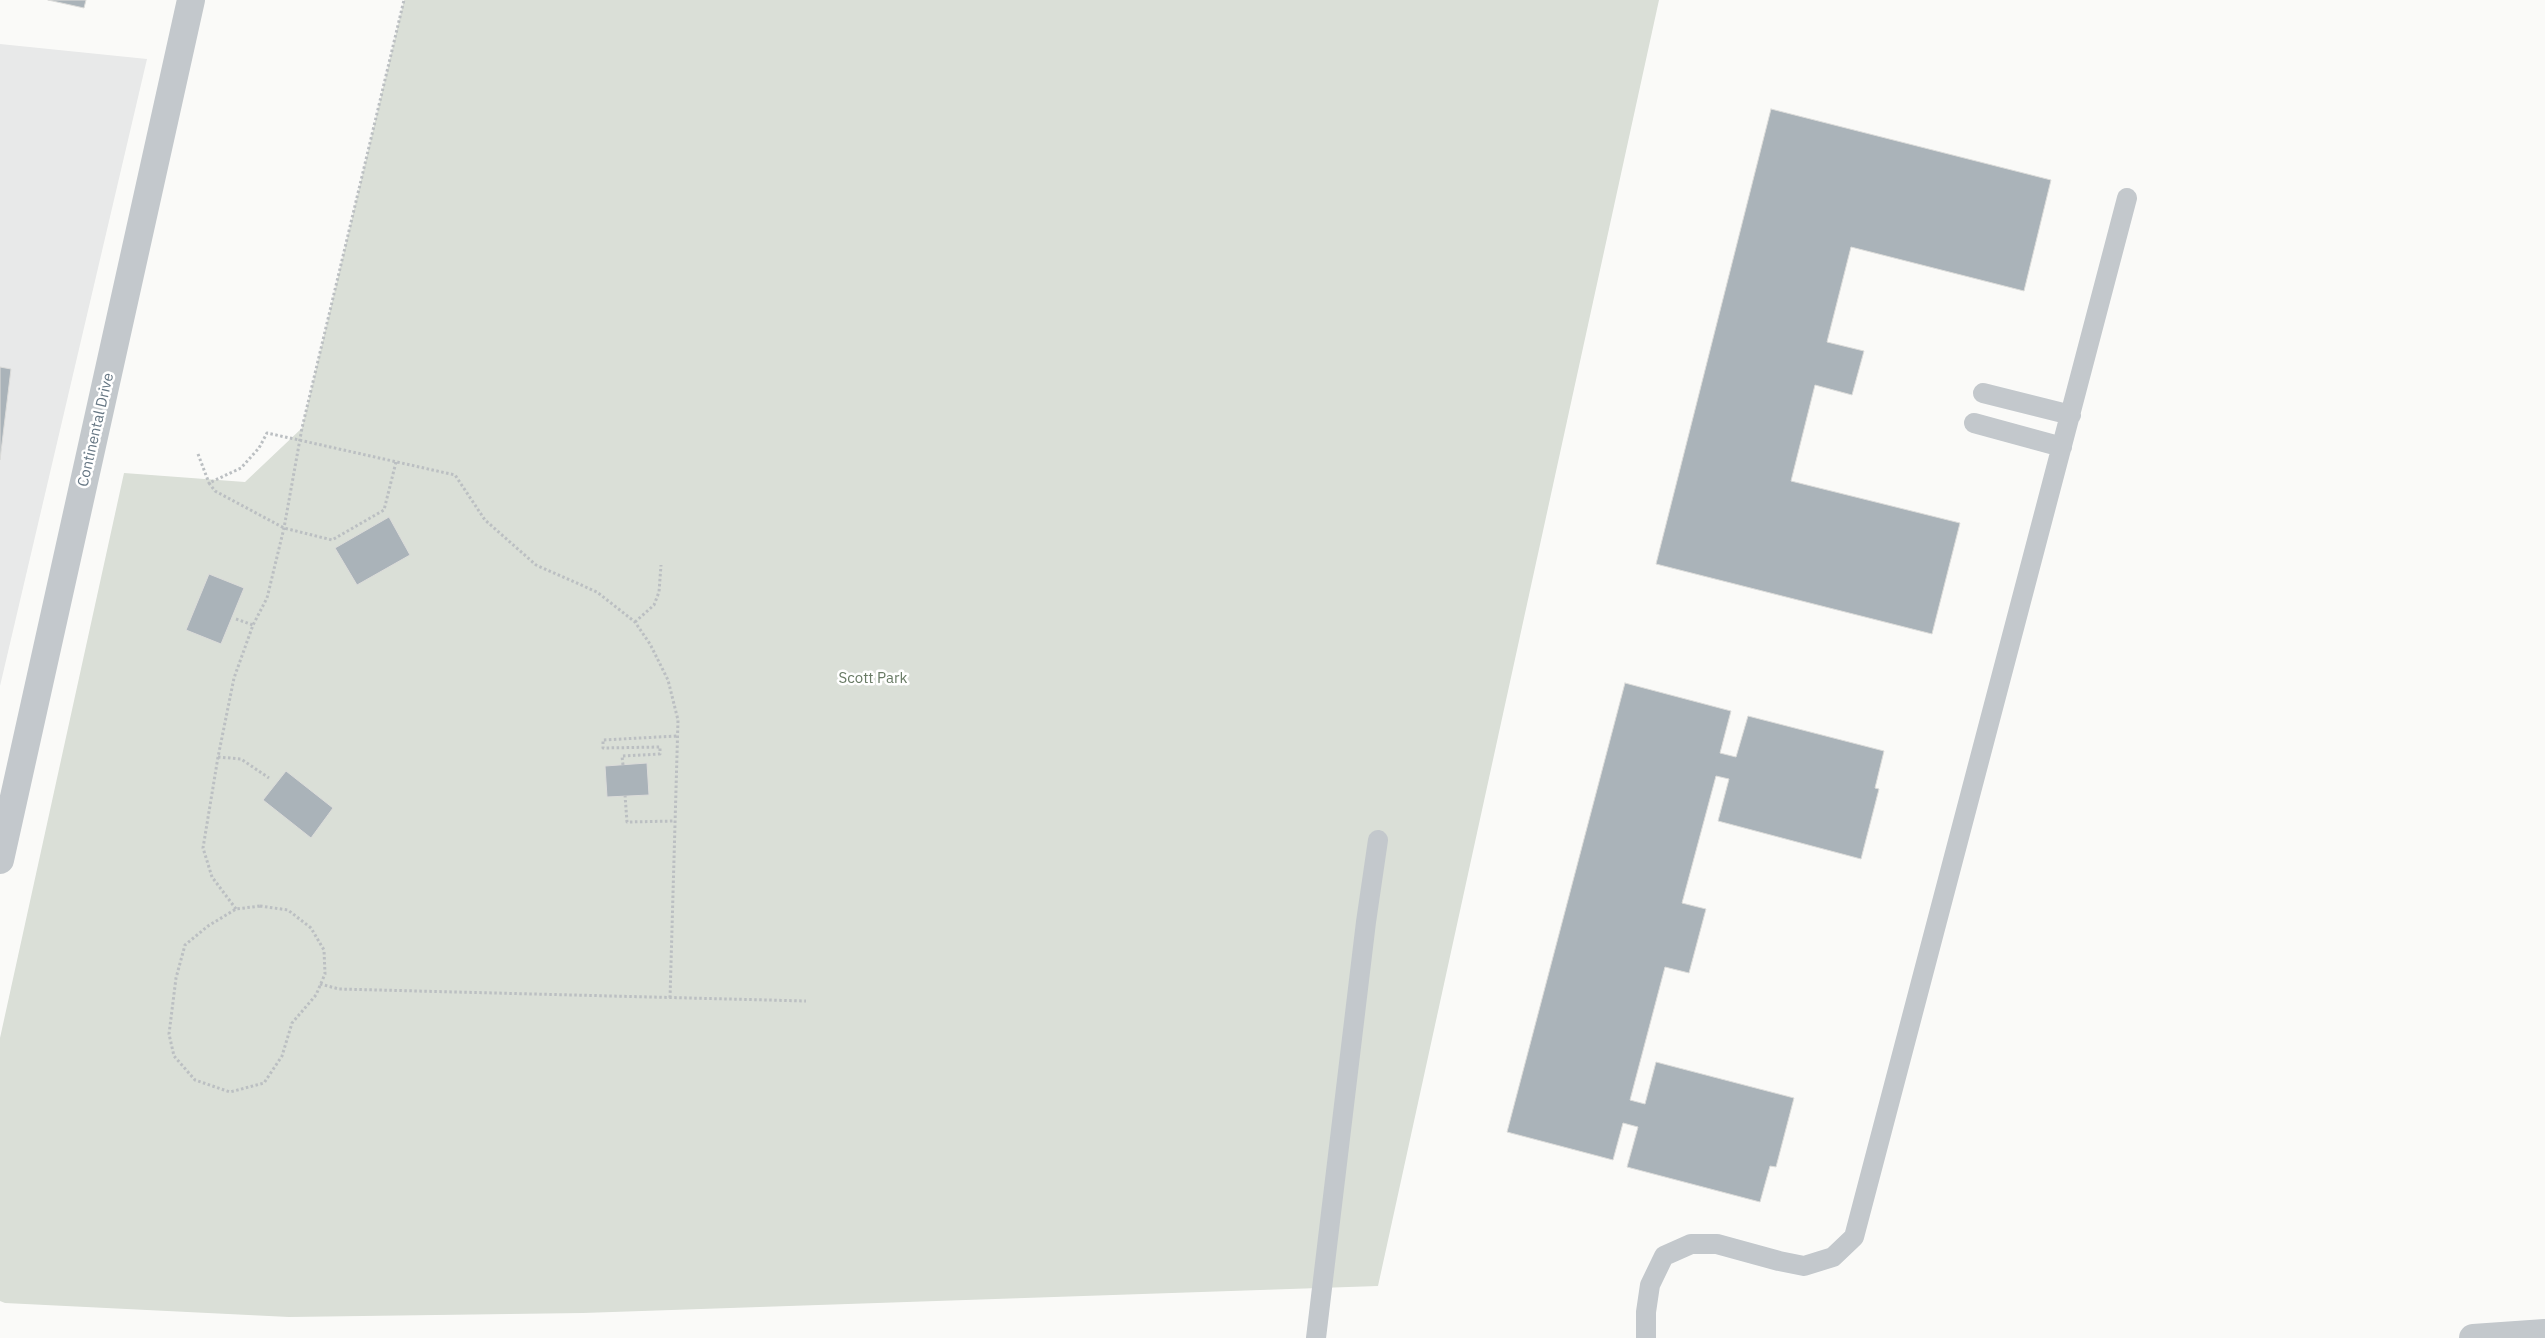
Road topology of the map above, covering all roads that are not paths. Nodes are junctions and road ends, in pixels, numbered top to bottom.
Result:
1 (191, 0) edge
2 (2127, 198) dead end
3 (1982, 393) dead end
4 (2071, 415) junction
5 (1974, 423) dead end
6 (2062, 448) junction
7 (1378, 840) dead end
8 (0, 860) edge
9 (2545, 1333) edge
10 (1316, 1338) edge
11 (1646, 1338) edge
12 (2473, 1338) edge

1 - 8 street, Continental Drive
2 - 4 lane
3 - 4 lane
4 - 6 lane
5 - 6 lane
6 - 11 lane
7 - 10 lane
9 - 12 street

